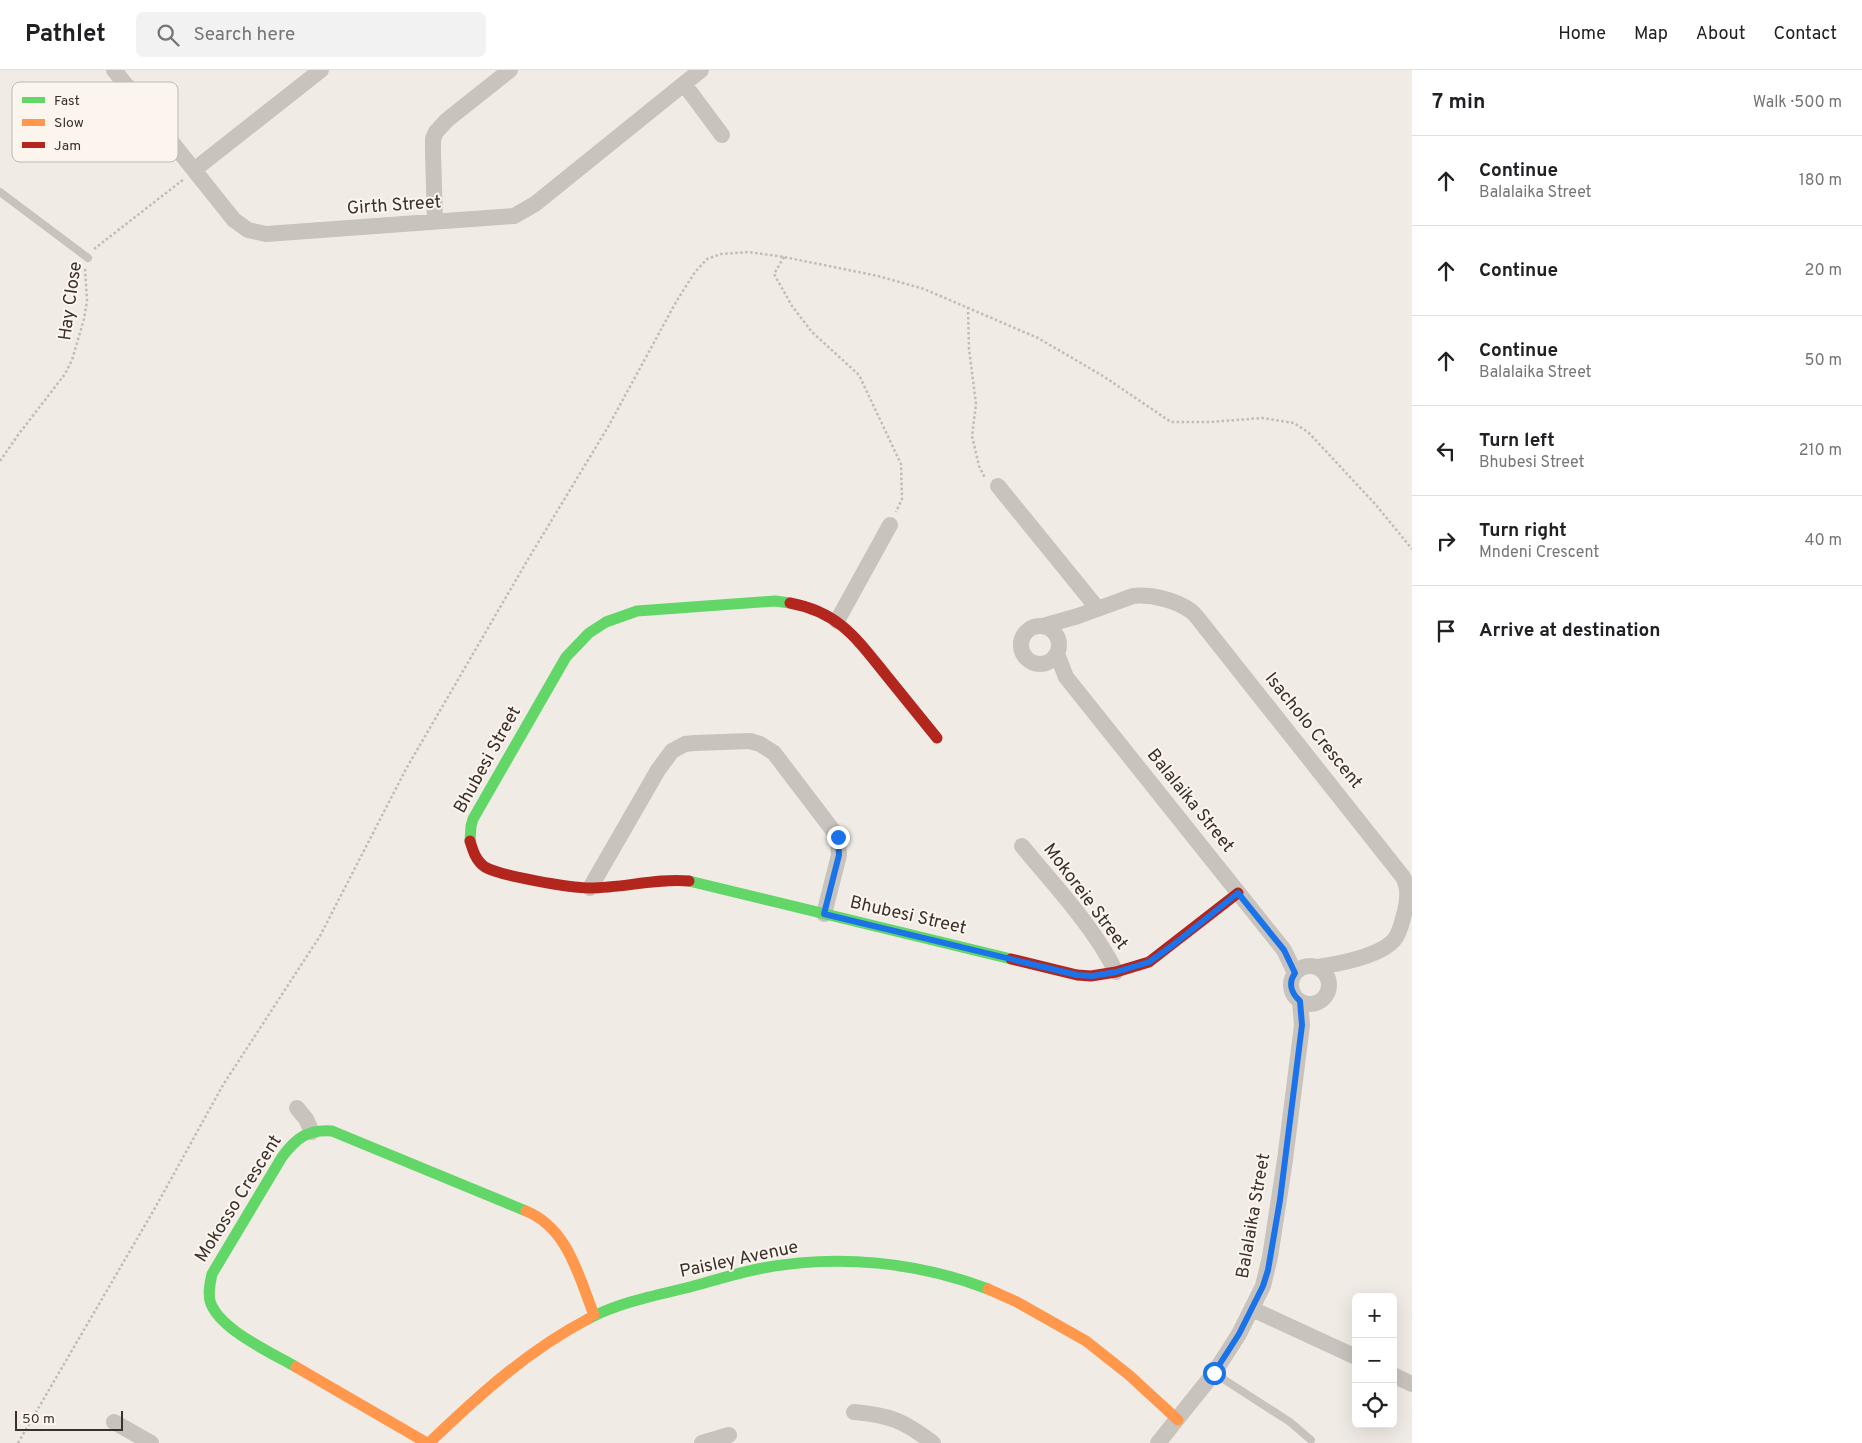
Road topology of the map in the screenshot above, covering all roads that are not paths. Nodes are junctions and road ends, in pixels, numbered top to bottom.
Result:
1 (114, 70) edge
2 (321, 70) edge
3 (510, 70) edge
4 (701, 70) edge
5 (124, 82) edge
6 (684, 84) junction
7 (722, 135) dead end
8 (178, 150) edge
9 (194, 170) junction
10 (0, 192) edge
11 (435, 222) junction
12 (88, 258) road end
13 (998, 486) road end
14 (890, 525) road end
15 (1098, 609) junction
16 (1078, 616) junction
17 (837, 621) junction
18 (1043, 626) junction
19 (1057, 636) junction
20 (1057, 654) junction
21 (1043, 664) junction
22 (1066, 676) junction
23 (937, 738) dead end
24 (1022, 846) dead end
25 (590, 888) junction
26 (1238, 893) junction
27 (824, 914) junction
28 (1406, 932) edge
29 (1347, 962) junction
30 (1306, 969) junction
31 (1116, 972) junction
32 (1329, 981) junction
33 (1300, 1001) junction
34 (1318, 1002) junction
35 (1302, 1025) junction
36 (297, 1108) dead end
37 (312, 1132) junction
38 (1252, 1309) junction
39 (594, 1315) junction
40 (1352, 1355) edge
41 (1214, 1373) junction
42 (1397, 1377) edge
43 (1412, 1384) edge
44 (854, 1412) dead end
45 (1178, 1420) junction
46 (114, 1422) dead end
47 (728, 1435) dead end
48 (1310, 1440) dead end
49 (151, 1443) edge
50 (428, 1443) edge
51 (702, 1443) edge
52 (932, 1443) edge
53 (1158, 1443) edge

1 - 5 street, Girth Street
2 - 9 street
3 - 11 street
4 - 6 street, Girth Street
6 - 7 street
6 - 11 street, Girth Street
8 - 9 street, Girth Street
9 - 11 street, Girth Street
10 - 12 lane
13 - 15 street
14 - 17 street
15 - 16 street, Isacholo Crescent
15 - 28 street, Isacholo Crescent
16 - 18 street, Isacholo Crescent
16 - 19 street, Isacholo Crescent
17 - 23 street, Bhubesi Street
17 - 25 street, Bhubesi Street
18 - 19 street
18 - 21 street
19 - 20 street
20 - 21 street
20 - 22 street, Balalaika Street
21 - 22 street, Balalaika Street
22 - 26 street, Balalaika Street
24 - 31 street, Mokoreie Street
25 - 27 street, Bhubesi Street
25 - 27 street
26 - 30 street, Balalaika Street
26 - 31 street, Bhubesi Street
27 - 31 street, Bhubesi Street
28 - 29 street, Isacholo Crescent
29 - 30 street, Isacholo Crescent
29 - 32 street, Isacholo Crescent
30 - 32 street
30 - 33 street
32 - 34 street
33 - 34 street
33 - 35 street, Balalaika Street
34 - 35 street, Balalaika Street
35 - 38 street, Balalaika Street
36 - 37 street
37 - 39 street
37 - 50 street, Mokosso Crescent
38 - 40 street
38 - 41 street, Balalaika Street
39 - 45 street, Paisley Avenue
39 - 50 street, Paisley Avenue
41 - 45 street, Balalaika Street
41 - 48 lane
42 - 43 street
44 - 52 street
45 - 53 street, Balalaika Street
46 - 49 street
47 - 51 street

